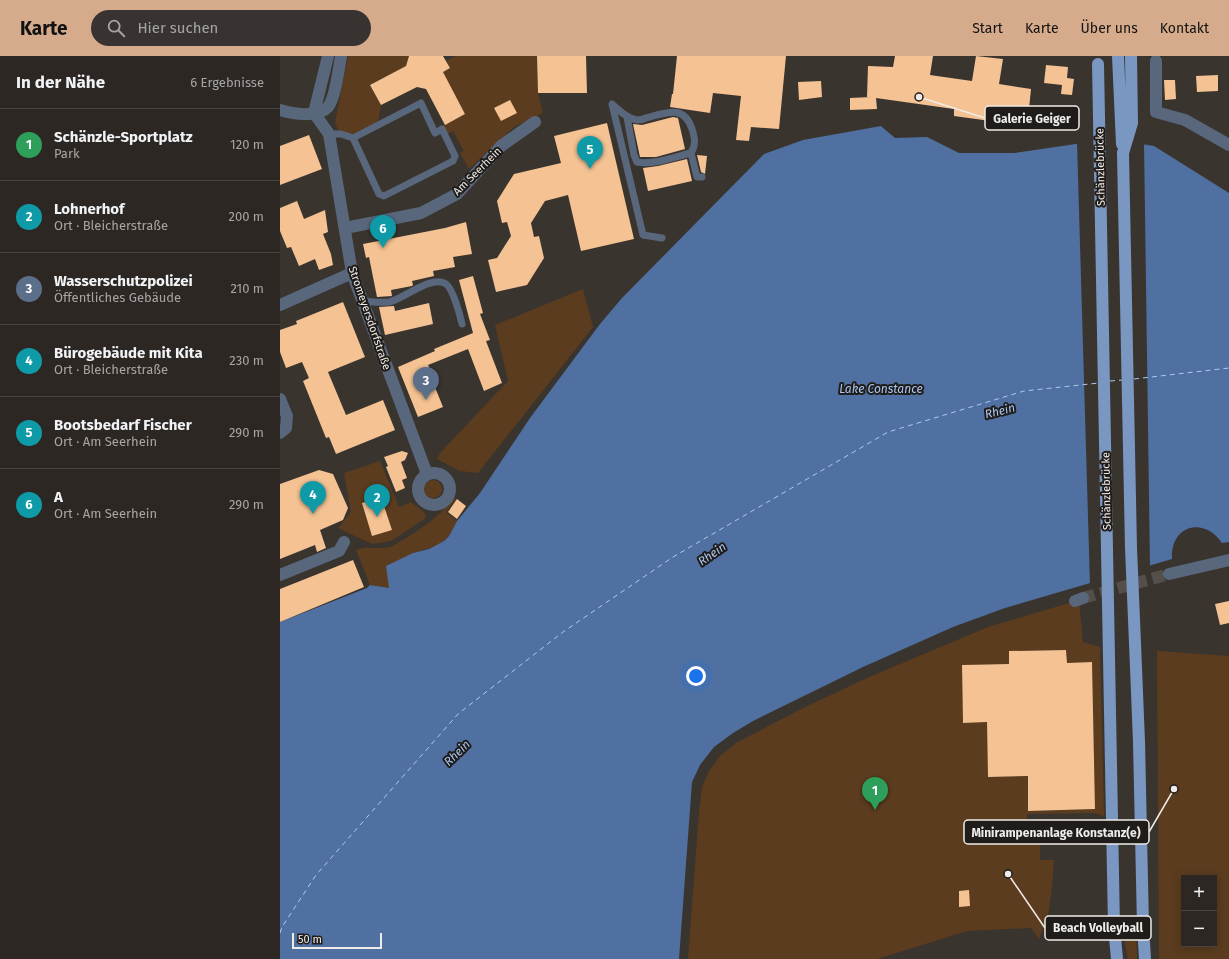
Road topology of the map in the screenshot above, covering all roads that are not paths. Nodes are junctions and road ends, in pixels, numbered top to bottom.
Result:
1 (328, 56) edge
2 (341, 56) edge
3 (1118, 56) edge
4 (1131, 56) edge
5 (1096, 59) edge
6 (1156, 61) dead end
7 (280, 110) edge
8 (314, 113) junction
9 (627, 117) junction
10 (535, 122) dead end
11 (329, 134) junction
12 (353, 138) junction
13 (1229, 145) edge
14 (691, 153) junction
15 (1123, 153) junction
16 (702, 177) dead end
17 (345, 228) junction
18 (662, 238) dead end
19 (352, 273) junction
20 (362, 302) junction
21 (280, 305) edge
22 (462, 324) dead end
23 (280, 399) edge
24 (283, 430) edge
25 (427, 474) dead end
26 (344, 542) dead end
27 (1229, 560) edge
28 (1168, 574) tunnel mouth
29 (280, 575) edge
30 (1117, 959) edge
31 (1145, 959) edge

1 - 8 street
2 - 8 street
3 - 15 main road, Schänzlebrücke
4 - 15 main road
5 - 30 main road, Schänzlebrücke, bridge
6 - 13 street
7 - 8 street
8 - 11 street, Stromeyersdorfstraße
9 - 14 lane
9 - 14 lane
9 - 18 lane
10 - 17 street, Am Seerhein
11 - 12 lane
11 - 17 street, Stromeyersdorfstraße
12 - 12 lane
14 - 16 lane
15 - 31 main road, Schänzlebrücke, bridge
17 - 19 street, Stromeyersdorfstraße
19 - 20 street, Stromeyersdorfstraße
19 - 21 street
20 - 22 lane
20 - 25 street, Stromeyersdorfstraße
23 - 24 street
26 - 29 street
27 - 28 street

